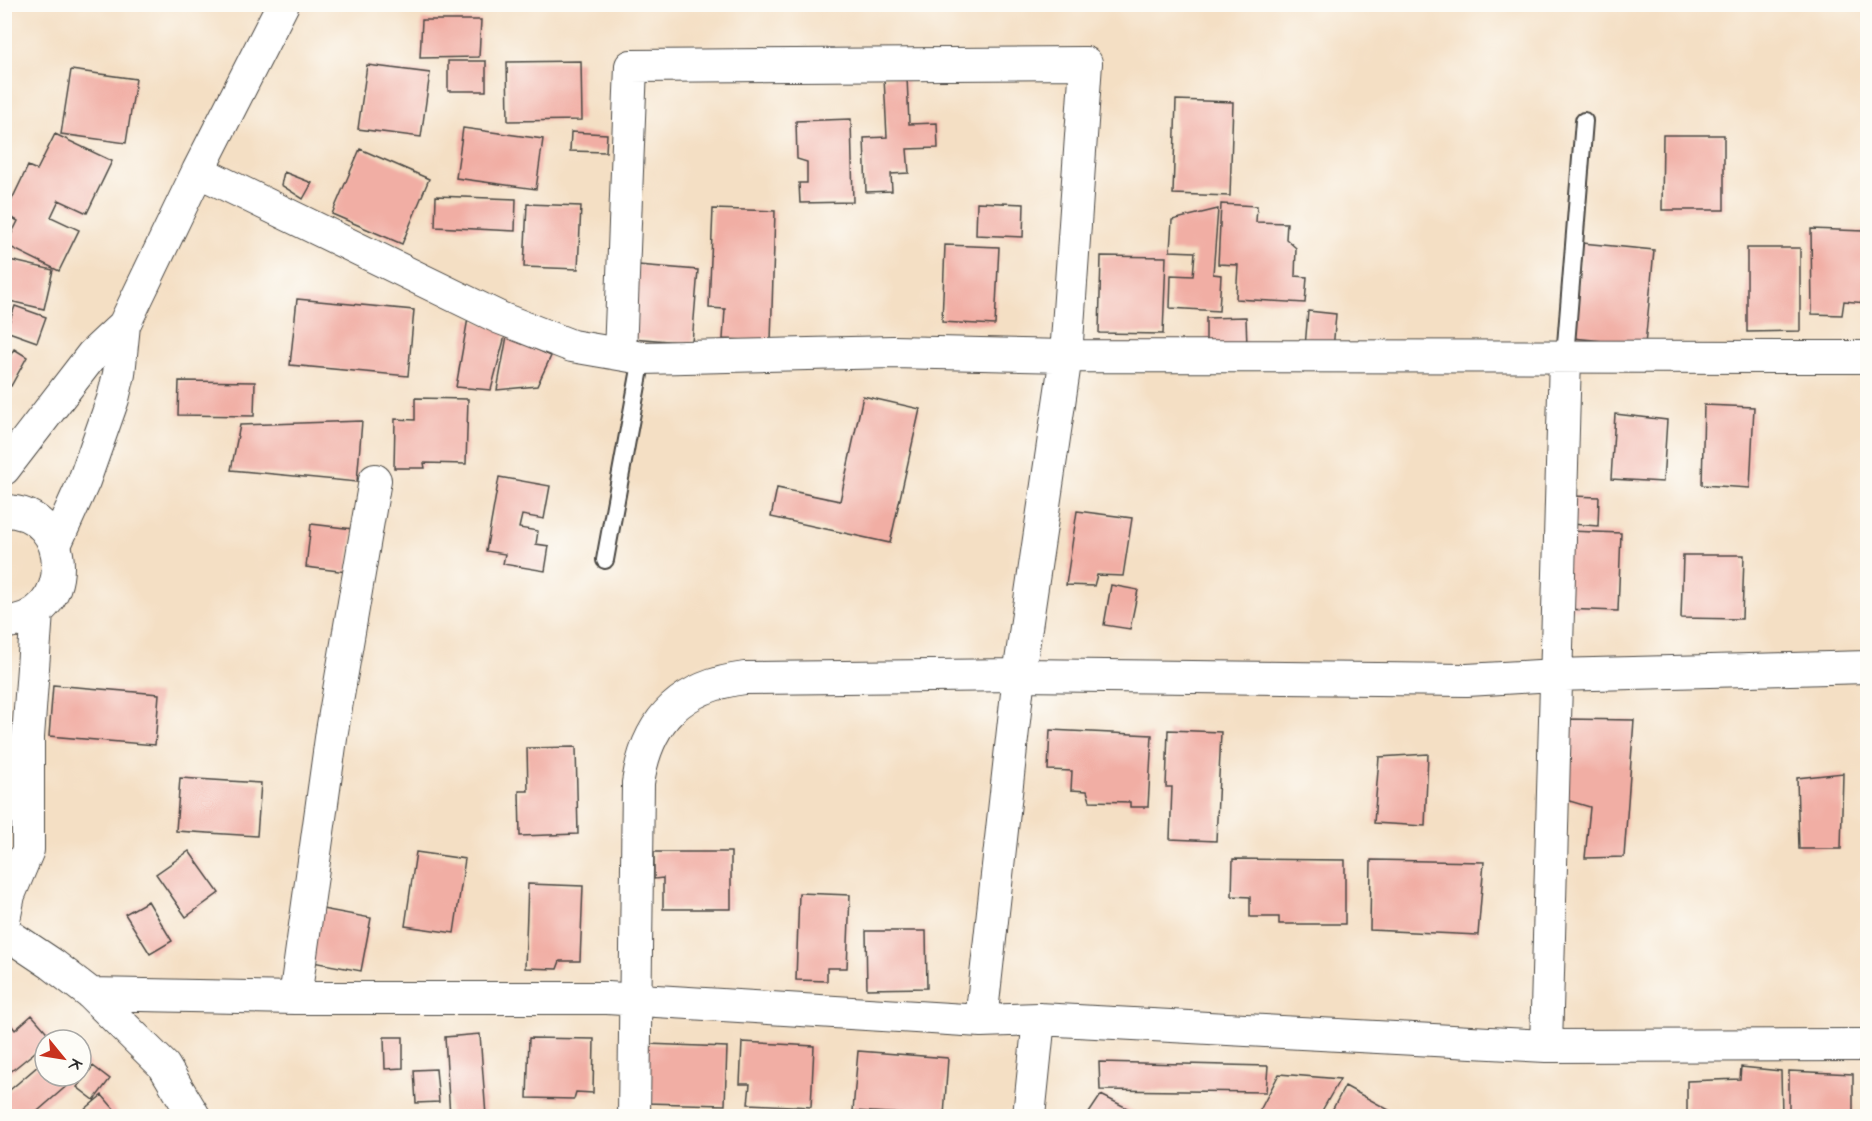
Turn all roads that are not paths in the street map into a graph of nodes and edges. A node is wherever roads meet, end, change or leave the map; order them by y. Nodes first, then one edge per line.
1 (283, 4) edge
2 (1584, 121) dead end
3 (198, 171) junction
4 (124, 325) junction
5 (631, 356) junction
6 (1066, 356) junction
7 (1565, 357) junction
8 (1868, 357) edge
9 (4, 469) edge
10 (375, 480) dead end
11 (4, 511) edge
12 (55, 545) junction
13 (605, 561) dead end
14 (37, 612) junction
15 (4, 622) edge
16 (1868, 667) edge
17 (1019, 675) junction
18 (1555, 675) junction
19 (6, 899) edge
20 (4, 932) edge
21 (91, 994) junction
22 (295, 998) junction
23 (634, 999) junction
24 (1039, 1019) junction
25 (981, 1021) junction
26 (1868, 1045) edge
27 (1546, 1046) junction
28 (194, 1116) edge
29 (634, 1116) edge
30 (1029, 1116) edge

1 - 3 street
2 - 7 lane
3 - 4 street
3 - 5 street
4 - 9 street
4 - 12 street
5 - 6 street
5 - 6 street
5 - 13 lane
6 - 7 street
6 - 17 street
7 - 8 street
7 - 18 street
10 - 22 street
11 - 12 street
12 - 14 street
14 - 15 street
14 - 19 street
16 - 18 street
17 - 18 street
17 - 23 street
17 - 25 street
18 - 27 street
20 - 21 street
21 - 22 street
21 - 28 street
22 - 23 street
23 - 25 street
23 - 29 street
24 - 25 street
24 - 27 street
24 - 30 street
26 - 27 street

